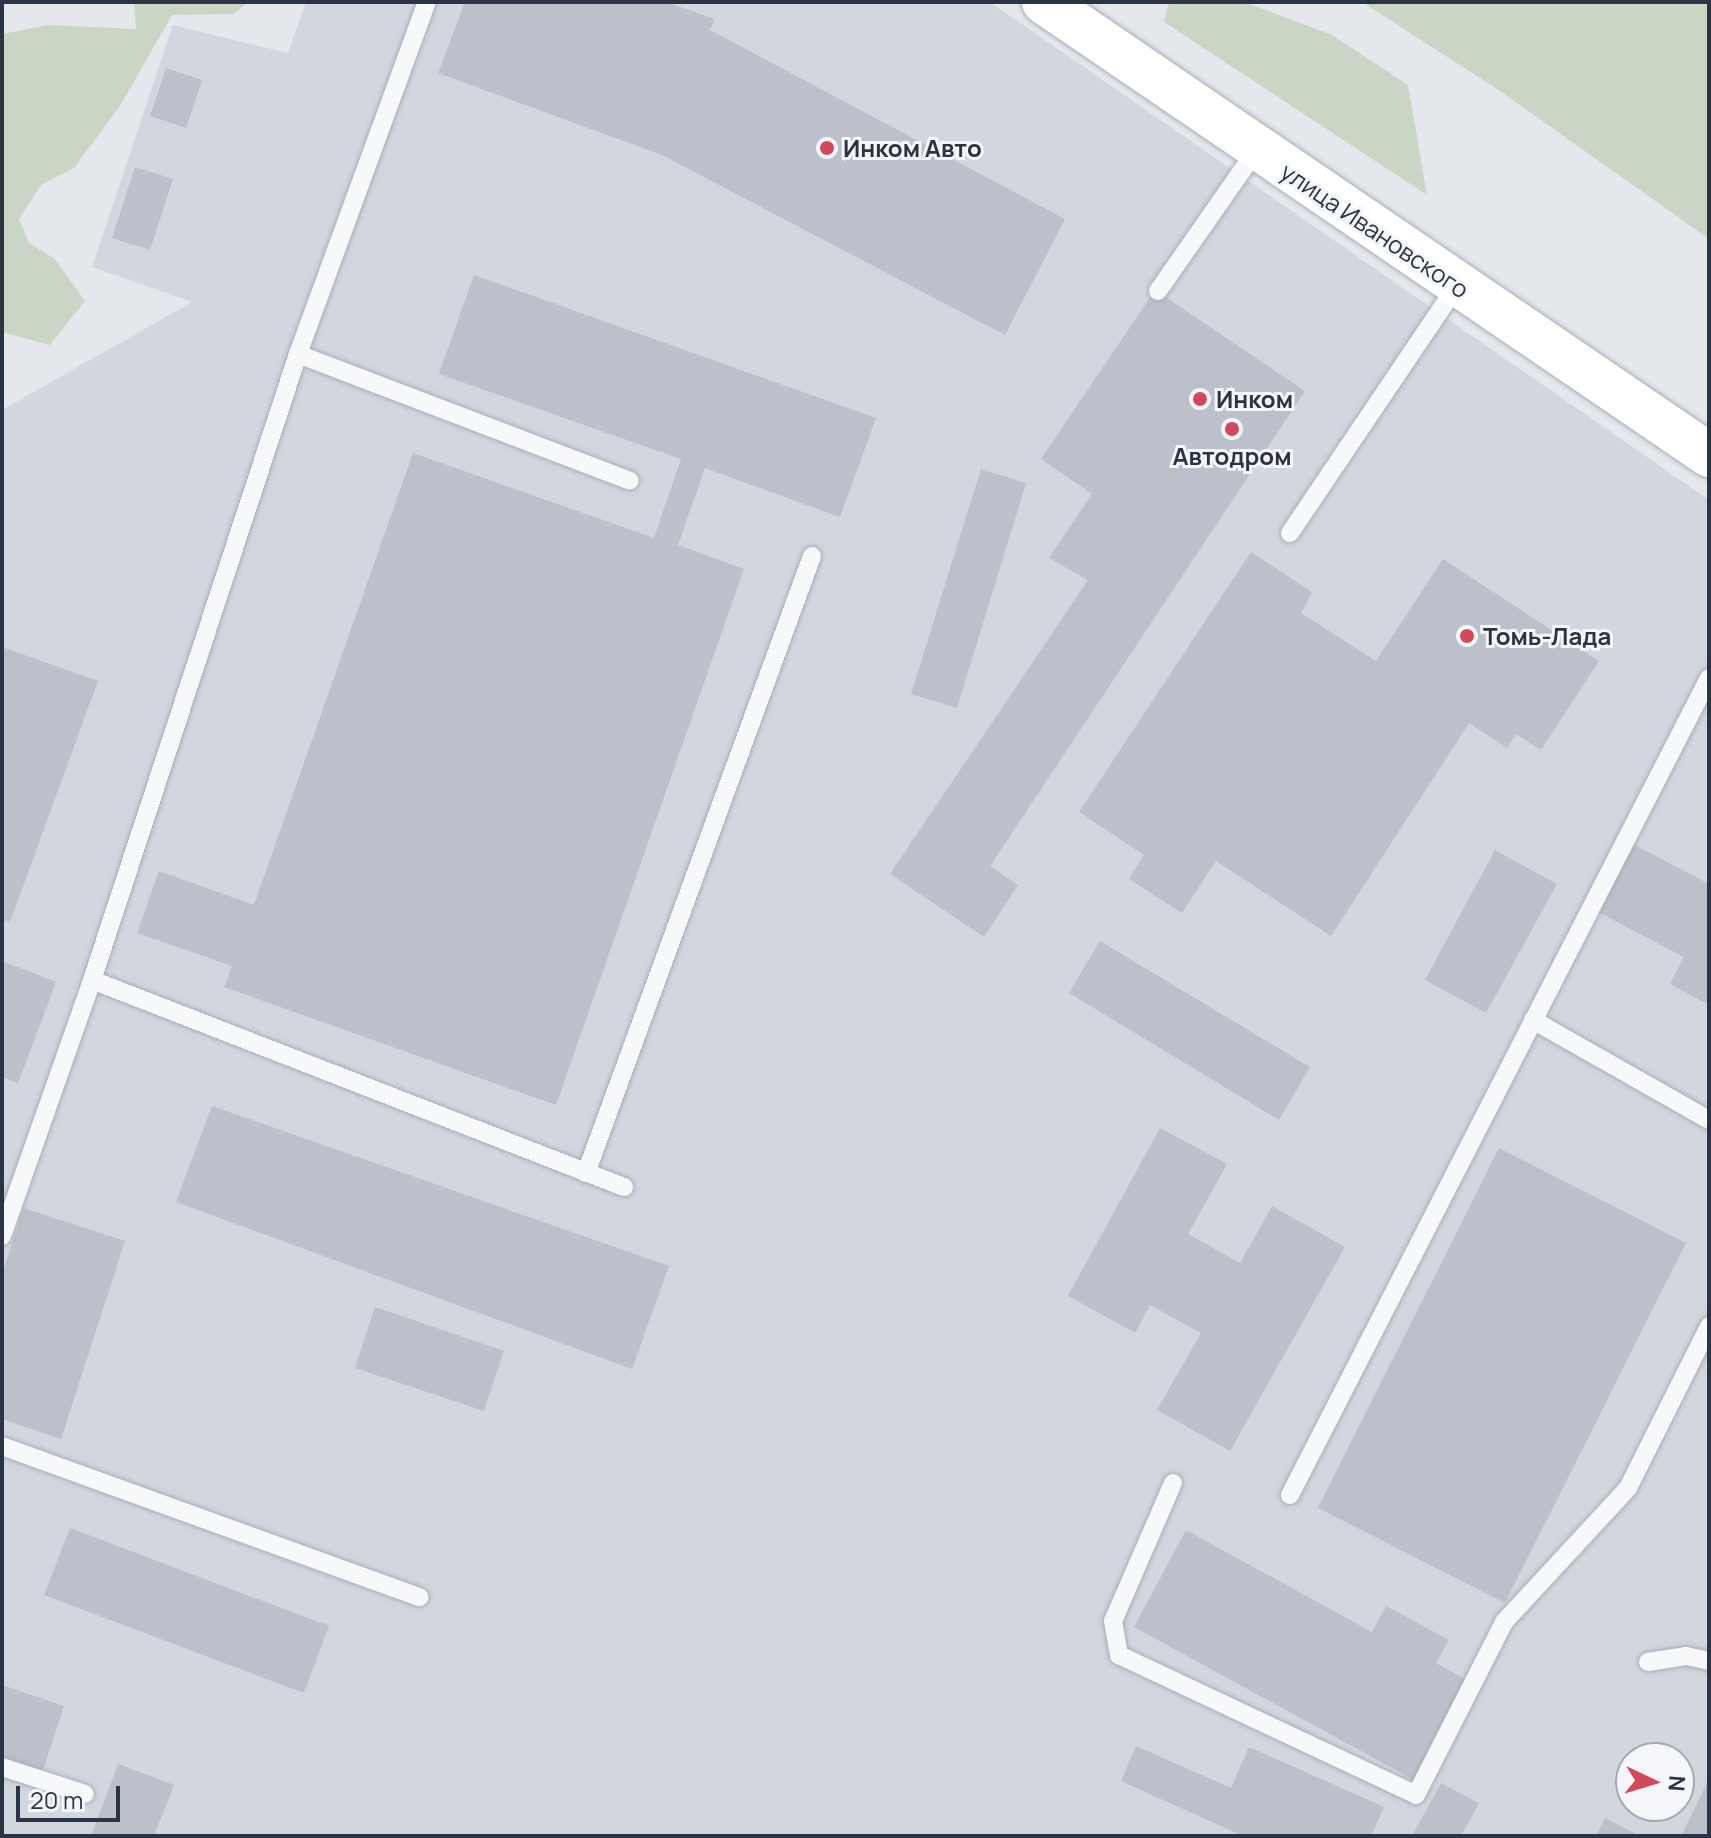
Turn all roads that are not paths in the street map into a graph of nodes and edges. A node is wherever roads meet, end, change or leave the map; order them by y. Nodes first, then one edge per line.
1 (427, 2) edge
2 (1044, 2) edge
3 (1257, 149) junction
4 (1457, 285) junction
5 (1158, 291) dead end
6 (298, 354) junction
7 (1709, 455) edge
8 (630, 481) dead end
9 (1290, 533) dead end
10 (812, 556) dead end
11 (1709, 678) edge
12 (92, 980) junction
13 (1533, 1020) junction
14 (1709, 1120) edge
15 (586, 1173) junction
16 (624, 1187) dead end
17 (2, 1236) edge
18 (1709, 1326) edge
19 (2, 1446) edge
20 (1173, 1483) dead end
21 (1290, 1495) dead end
22 (420, 1597) dead end
23 (1709, 1661) edge
24 (1648, 1662) dead end
25 (2, 1767) edge
26 (85, 1794) dead end

1 - 6 lane
2 - 3 main road, улица Ивановского
3 - 4 main road, улица Ивановского
3 - 5 lane
4 - 7 main road, улица Ивановского
4 - 9 lane
6 - 8 lane
6 - 12 lane
10 - 15 lane
11 - 13 lane
12 - 15 lane
12 - 17 lane
13 - 14 lane
13 - 21 lane
15 - 16 lane
18 - 20 lane
19 - 22 lane
23 - 24 lane
25 - 26 lane

